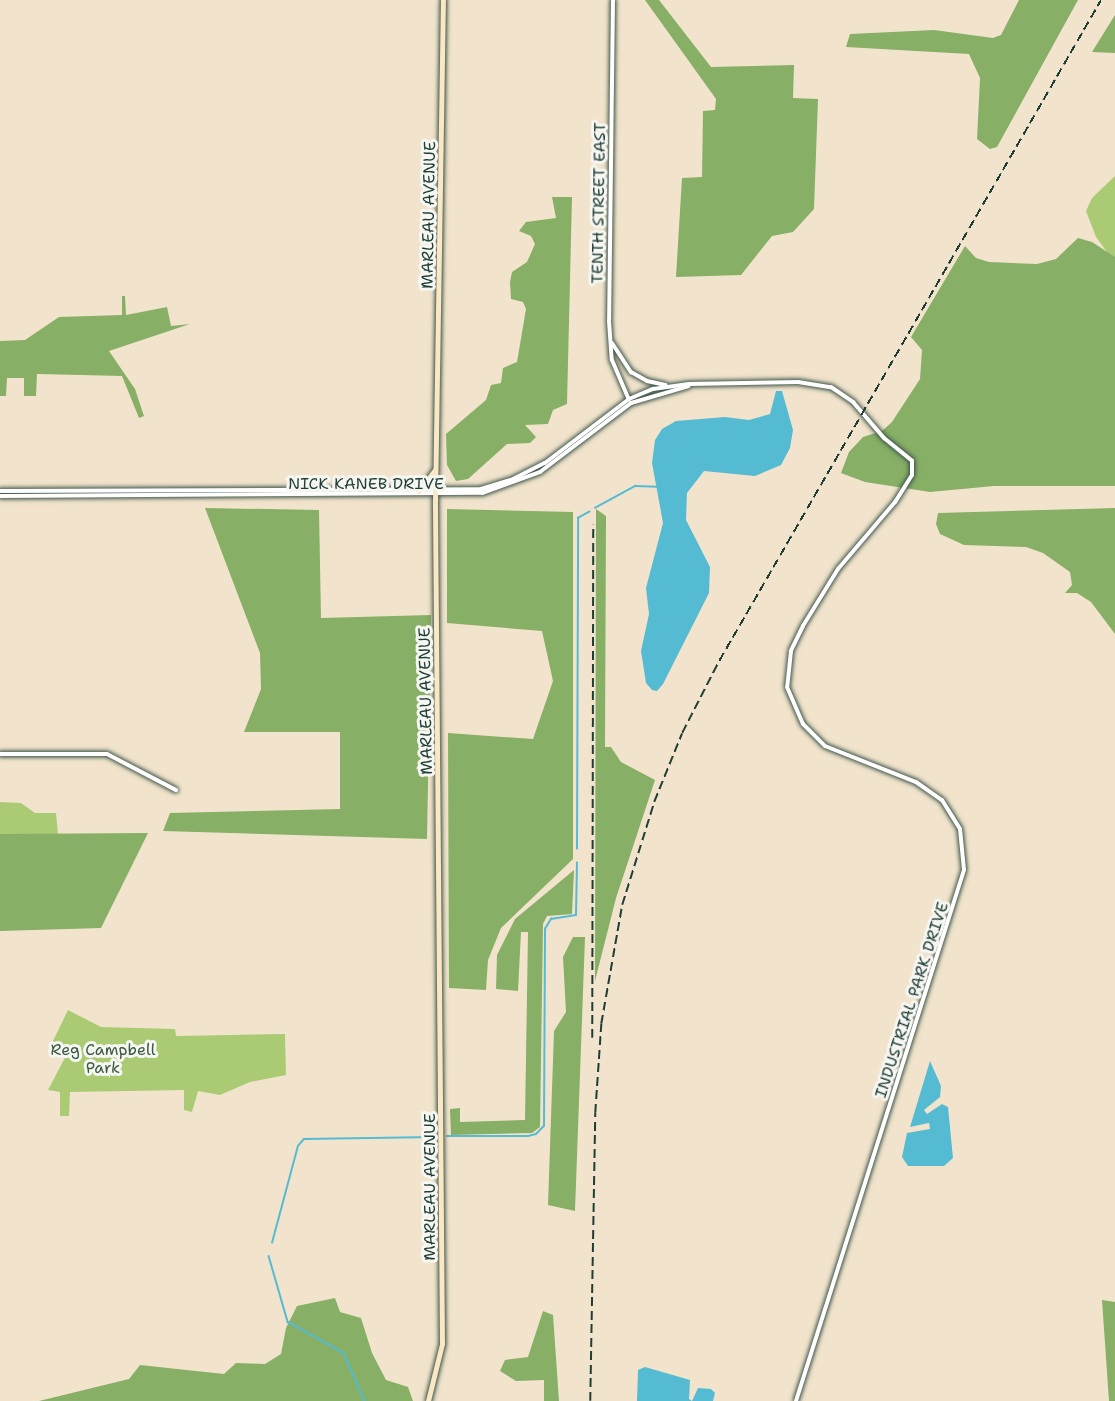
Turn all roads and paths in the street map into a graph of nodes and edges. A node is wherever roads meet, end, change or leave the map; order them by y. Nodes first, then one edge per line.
1 (443, 0) edge
2 (613, 0) edge
3 (610, 333) junction
4 (676, 384) junction
5 (700, 384) junction
6 (630, 401) junction
7 (436, 468) junction
8 (419, 490) junction
9 (0, 491) edge
10 (436, 493) junction
11 (0, 496) edge
12 (787, 687) joint
13 (0, 754) edge
14 (176, 790) dead end
15 (428, 1401) edge
16 (796, 1401) edge

1 - 7 main road, MARLEAU AVENUE
2 - 3 street, TENTH STREET EAST
3 - 4 street
3 - 6 street, TENTH STREET EAST
4 - 5 street, NICK KANEB DRIVE
4 - 6 street, NICK KANEB DRIVE
5 - 6 street, NICK KANEB DRIVE
5 - 12 street, NICK KANEB DRIVE
6 - 10 street, NICK KANEB DRIVE
7 - 8 main road
7 - 10 main road, MARLEAU AVENUE
8 - 9 street, NICK KANEB DRIVE
8 - 10 street, NICK KANEB DRIVE
10 - 11 street, NICK KANEB DRIVE
10 - 15 main road, MARLEAU AVENUE
12 - 16 street, INDUSTRIAL PARK DRIVE
13 - 14 street

